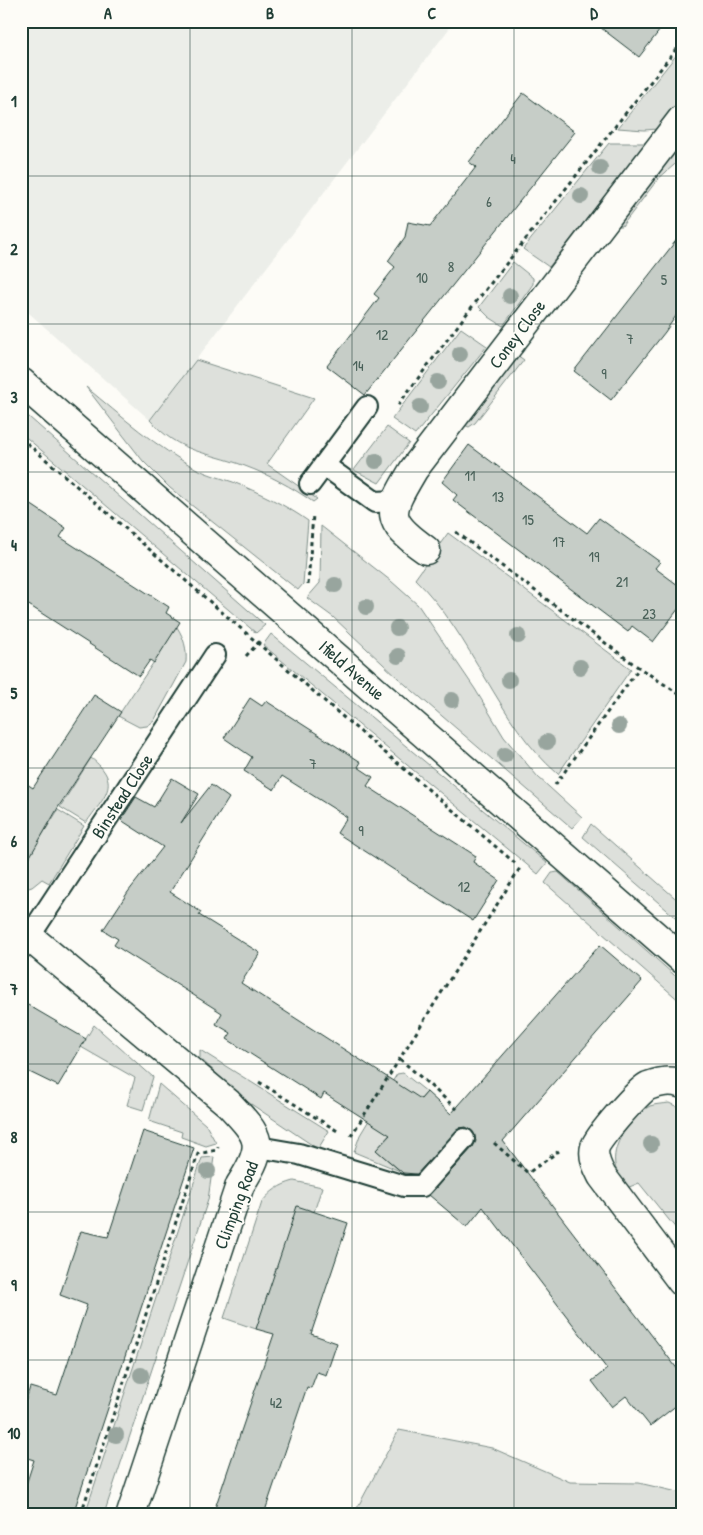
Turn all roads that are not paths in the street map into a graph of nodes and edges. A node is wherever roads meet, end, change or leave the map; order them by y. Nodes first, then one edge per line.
1 (682, 119) edge
2 (21, 382) edge
3 (367, 407) dead end
4 (324, 465) junction
5 (310, 484) dead end
6 (395, 501) junction
7 (426, 550) dead end
8 (215, 655) road end
9 (25, 934) edge
10 (682, 959) edge
11 (682, 1084) edge
12 (464, 1139) dead end
13 (258, 1147) junction
14 (682, 1282) edge
15 (131, 1514) edge

1 - 6 street, Coney Close
2 - 10 street, Ifield Avenue
3 - 4 lane
4 - 5 lane
4 - 6 lane
6 - 7 street
8 - 9 lane, Binstead Close
9 - 13 street, Climping Road
11 - 14 street
12 - 13 lane
13 - 15 street, Climping Road

